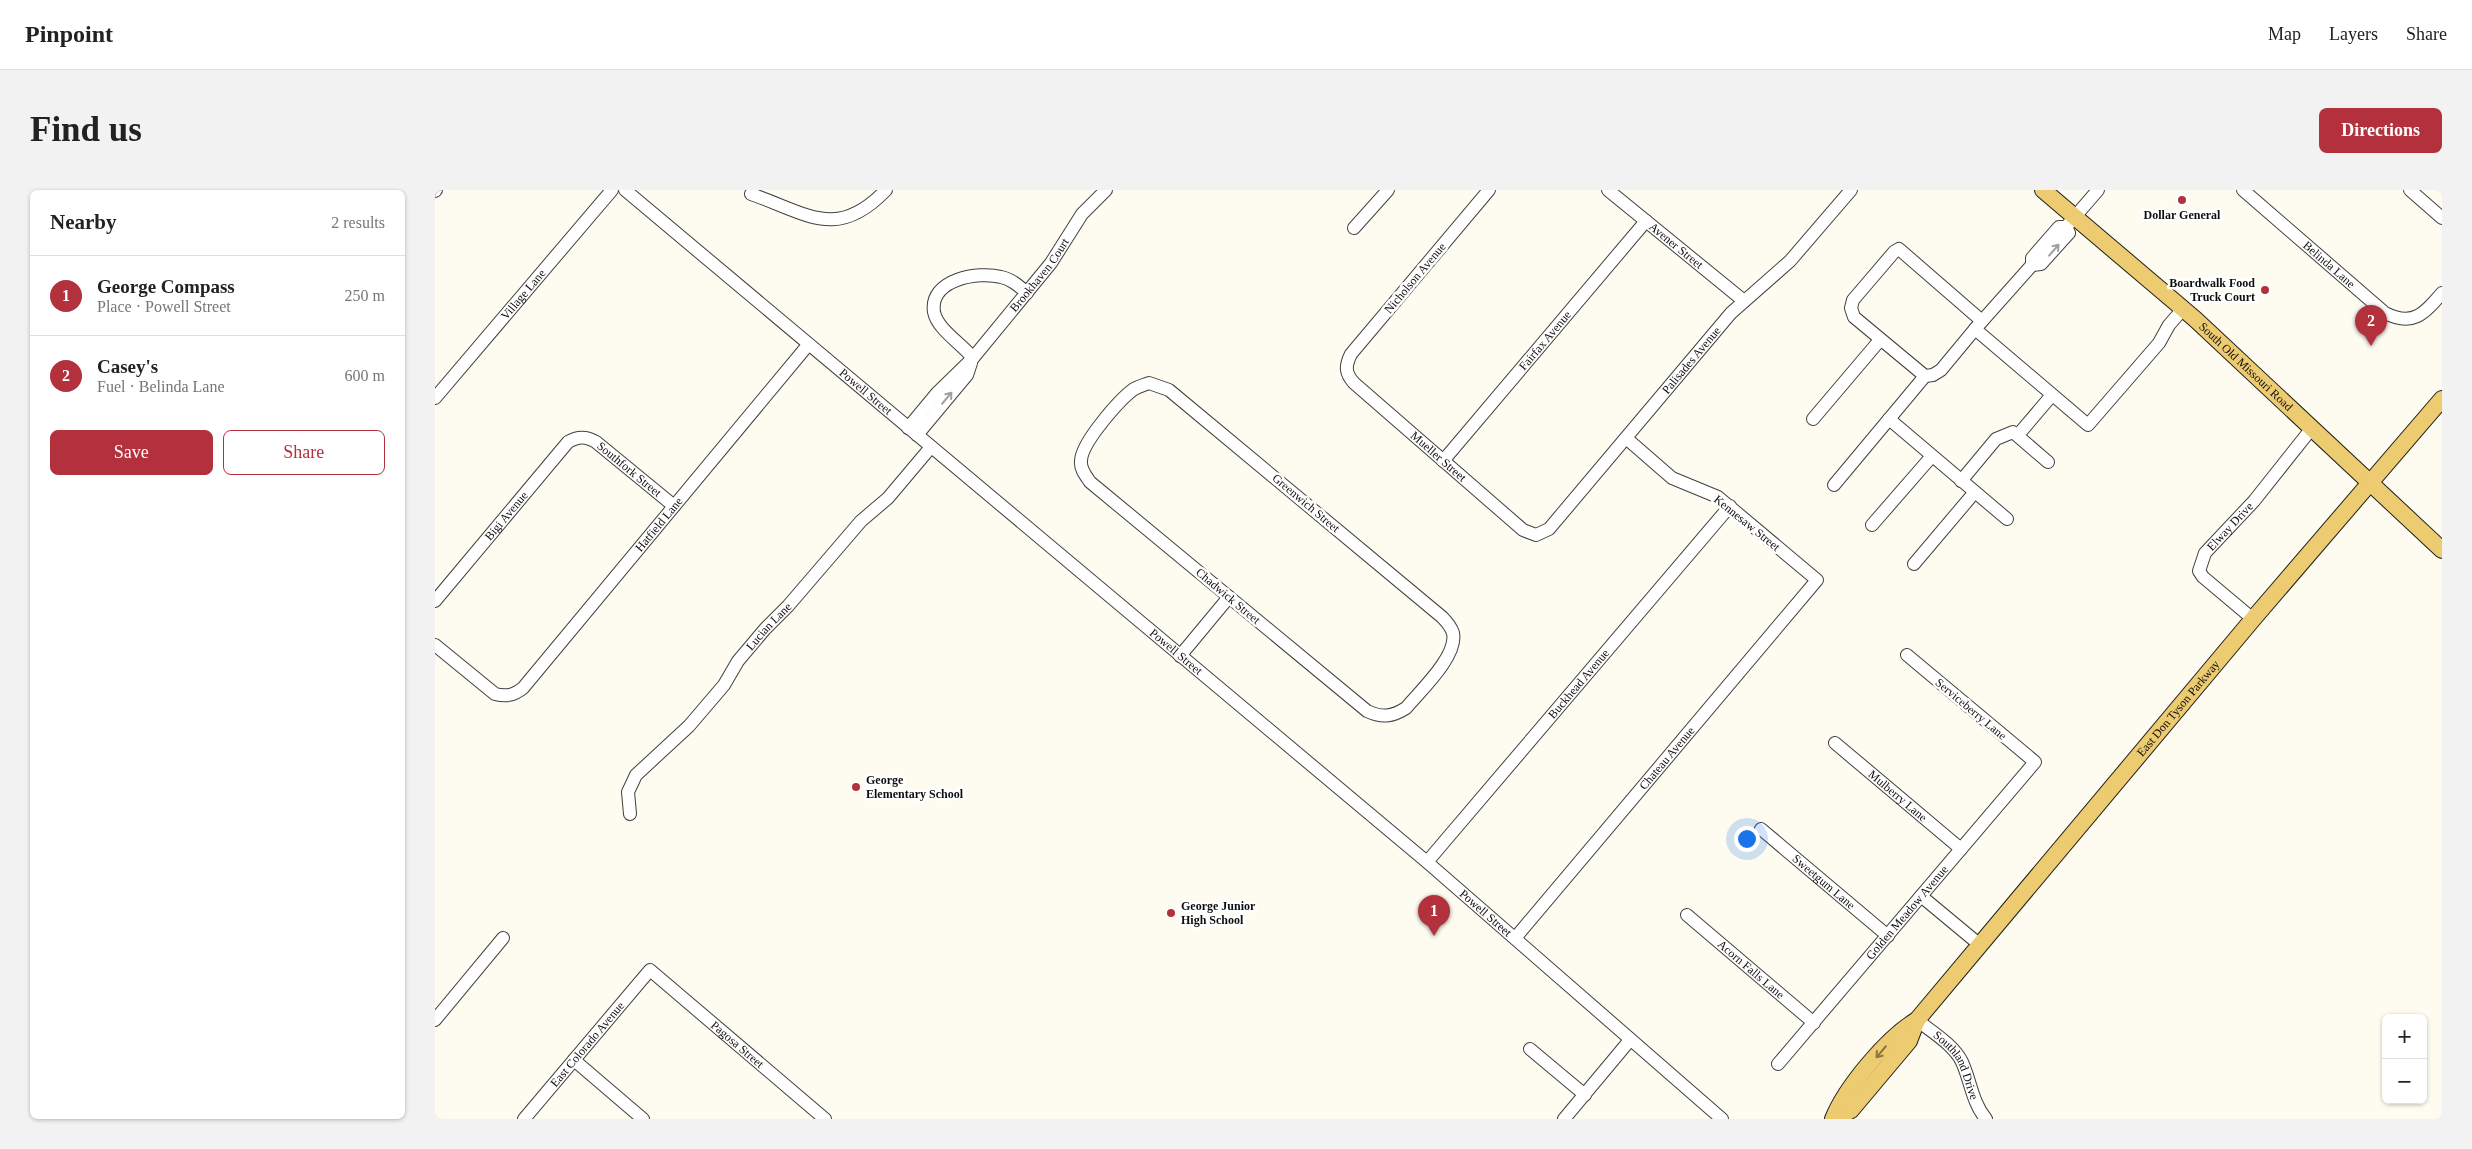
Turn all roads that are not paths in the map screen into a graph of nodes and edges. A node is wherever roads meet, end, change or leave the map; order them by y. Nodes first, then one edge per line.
1 (612, 190) edge
2 (625, 190) edge
3 (886, 190) edge
4 (1106, 190) edge
5 (1388, 190) edge
6 (1489, 190) edge
7 (1608, 190) edge
8 (1851, 190) edge
9 (2043, 190) edge
10 (2098, 190) edge
11 (2243, 190) edge
12 (2409, 190) edge
13 (751, 194) edge
14 (2442, 218) edge
15 (1646, 221) junction
16 (2070, 222) junction
17 (1354, 228) dead end
18 (1027, 293) junction
19 (2442, 293) edge
20 (1744, 301) junction
21 (2183, 309) junction
22 (1979, 325) junction
23 (1880, 340) junction
24 (808, 345) junction
25 (973, 358) junction
26 (1346, 369) joint
27 (1925, 376) junction
28 (1149, 383) joint
29 (2052, 395) junction
30 (435, 398) edge
31 (2442, 399) edge
32 (1813, 419) dead end
33 (1889, 419) junction
34 (2312, 428) junction
35 (912, 431) junction
36 (2018, 435) junction
37 (582, 436) joint
38 (1626, 438) junction
39 (931, 447) junction
40 (1931, 456) junction
41 (1443, 461) junction
42 (2048, 462) dead end
43 (2371, 481) junction
44 (1961, 482) junction
45 (1834, 485) dead end
46 (1974, 493) junction
47 (674, 506) junction
48 (1730, 506) junction
49 (2007, 520) dead end
50 (1872, 525) dead end
51 (1536, 535) joint
52 (2442, 550) edge
53 (1914, 564) dead end
54 (1817, 580) joint
55 (1229, 597) junction
56 (435, 601) edge
57 (2253, 619) junction
58 (435, 645) edge
59 (1907, 655) dead end
60 (1180, 656) junction
61 (1387, 716) joint
62 (1835, 743) dead end
63 (2035, 762) joint
64 (630, 814) dead end
65 (1761, 830) dead end
66 (1961, 849) junction
67 (1427, 862) junction
68 (1921, 896) junction
69 (1687, 915) dead end
70 (1887, 936) junction
71 (1516, 937) junction
72 (503, 938) dead end
73 (1980, 945) junction
74 (650, 970) joint
75 (435, 1020) edge
76 (1917, 1020) junction
77 (1813, 1023) junction
78 (1630, 1040) junction
79 (1530, 1049) dead end
80 (573, 1060) junction
81 (1778, 1064) dead end
82 (1585, 1095) junction
83 (524, 1119) edge
84 (643, 1119) edge
85 (825, 1119) edge
86 (1564, 1119) edge
87 (1722, 1119) edge
88 (1834, 1119) edge
89 (1986, 1119) edge

1 - 30 street, Village Lane
2 - 24 street, Powell Street
3 - 13 street
4 - 18 street, Brookhaven Court
5 - 17 street
6 - 26 street, Nicholson Avenue
7 - 15 street, Avener Street
8 - 20 street, Palisades Avenue
9 - 16 main road, South Old Missouri Road
10 - 16 street
11 - 19 street, Belinda Lane
12 - 14 street
15 - 20 street, Avener Street
15 - 41 street, Fairfax Avenue
16 - 21 main road, South Old Missouri Road
16 - 22 street
18 - 25 street, Brookhaven Court
18 - 25 street
20 - 38 street, Palisades Avenue
21 - 29 street
21 - 34 main road, South Old Missouri Road
22 - 23 street
22 - 27 street
22 - 29 street
23 - 27 street
23 - 32 street
24 - 35 street, Powell Street
24 - 47 street, Hatfield Lane
25 - 35 street, Brookhaven Court
26 - 41 street, Mueller Street
27 - 33 street
28 - 55 street, Chadwick Street
28 - 61 street, Greenwich Street
29 - 36 street
31 - 43 main road, East Don Tyson Parkway
33 - 40 street
33 - 45 street
34 - 43 main road, South Old Missouri Road
34 - 57 street, Elway Drive
35 - 39 street, Powell Street
36 - 42 street
36 - 44 street
37 - 47 street, Southfork Street
37 - 56 street, Bigi Avenue
38 - 48 street, Kennesaw Street
38 - 51 street, Palisades Avenue
39 - 60 street, Powell Street
39 - 64 street, Lucian Lane
40 - 44 street
40 - 50 street
41 - 51 street, Mueller Street
43 - 52 main road, South Old Missouri Road
43 - 57 main road, East Don Tyson Parkway
44 - 46 street
46 - 49 street
46 - 53 street
47 - 58 street, Hatfield Lane
48 - 54 street, Kennesaw Street
48 - 67 street, Buckhead Avenue
54 - 71 street, Chateau Avenue
55 - 60 street
55 - 61 street, Chadwick Street
57 - 73 main road, East Don Tyson Parkway
59 - 63 street, Serviceberry Lane
60 - 67 street, Powell Street
62 - 66 street, Mulberry Lane
63 - 66 street, Golden Meadow Avenue
65 - 70 street, Sweetgum Lane
66 - 68 street, Golden Meadow Avenue
67 - 71 street, Powell Street
68 - 70 street, Golden Meadow Avenue
68 - 73 street
69 - 77 street, Acorn Falls Lane
70 - 77 street, Golden Meadow Avenue
71 - 78 street, Powell Street
72 - 75 street
73 - 76 main road, East Don Tyson Parkway
74 - 80 street, East Colorado Avenue
74 - 85 street, Pagosa Street
76 - 88 main road, East Don Tyson Parkway
76 - 89 street, Southland Drive
77 - 81 street, Golden Meadow Avenue
78 - 82 street
78 - 87 street, Powell Street
79 - 82 street
80 - 83 street, East Colorado Avenue
80 - 84 street
82 - 86 street

